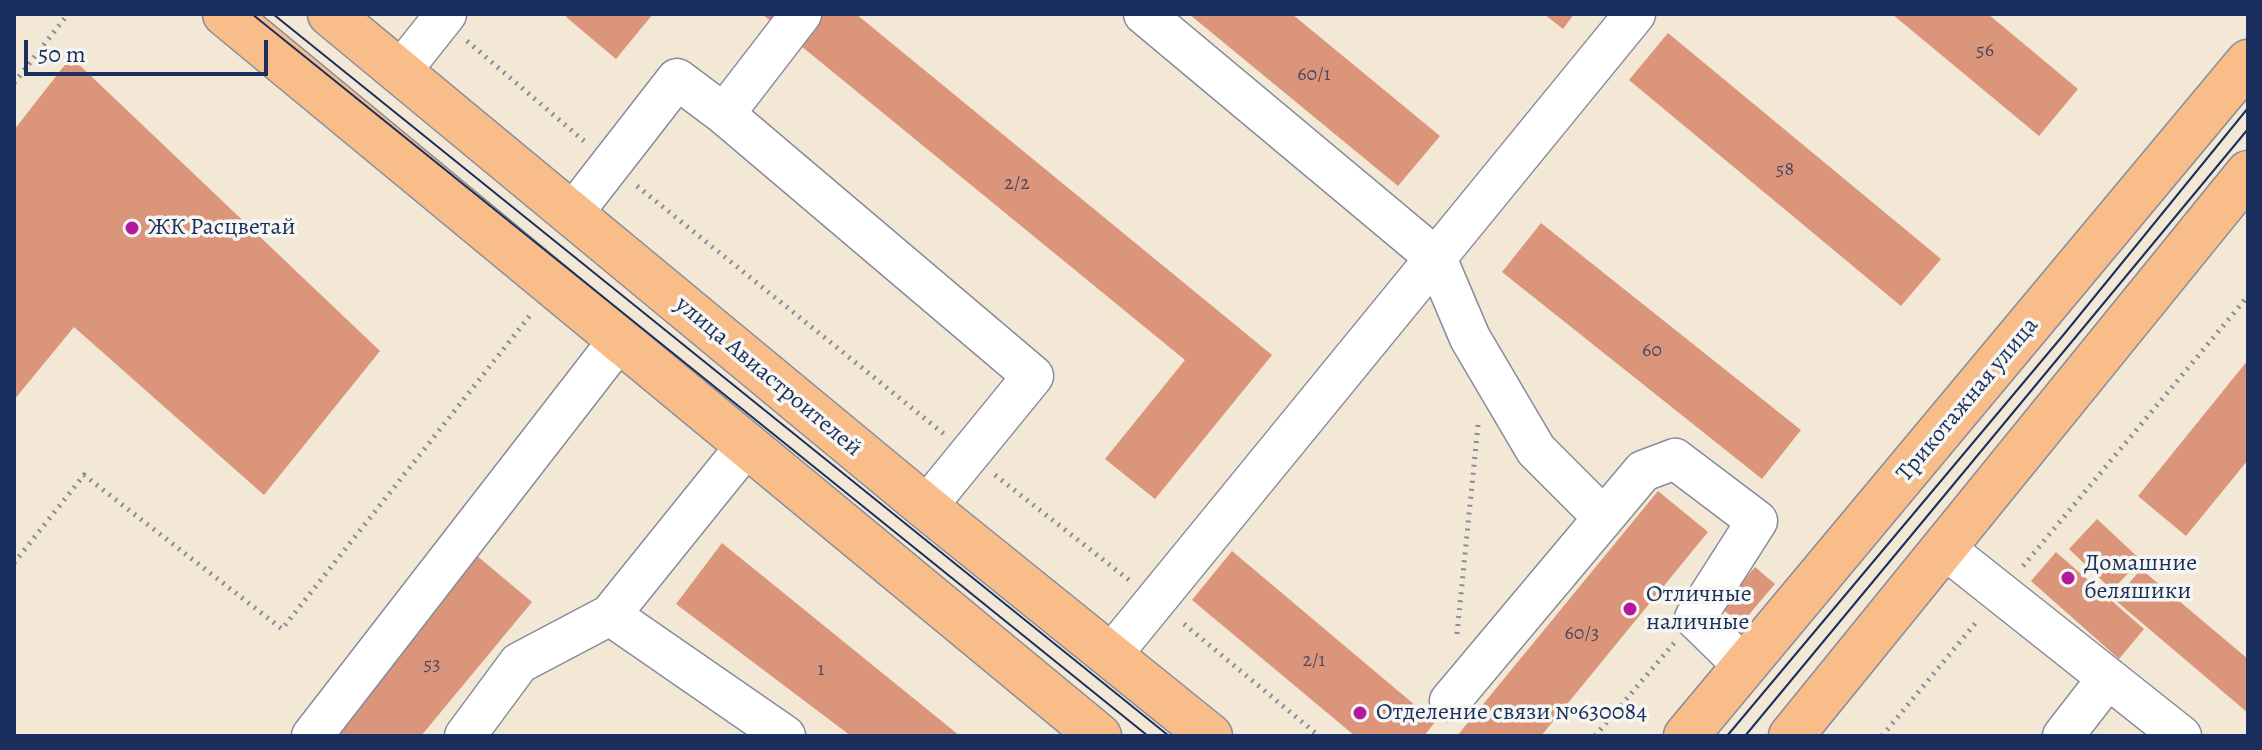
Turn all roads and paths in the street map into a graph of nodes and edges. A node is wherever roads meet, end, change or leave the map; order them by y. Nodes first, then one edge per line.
1 (68, 14) edge
2 (225, 14) edge
3 (330, 14) edge
4 (801, 14) edge
5 (1144, 14) edge
6 (1635, 14) edge
7 (444, 16) edge
8 (2248, 62) edge
9 (400, 72) junction
10 (14, 83) edge
11 (724, 114) junction
12 (610, 163) junction
13 (2248, 173) edge
14 (572, 214) junction
15 (1436, 258) junction
16 (2059, 292) junction
17 (2248, 296) edge
18 (536, 308) dead end
19 (2120, 330) junction
20 (619, 340) junction
21 (1485, 362) junction
22 (747, 445) junction
23 (968, 453) junction
24 (926, 507) junction
25 (1602, 516) junction
26 (1944, 548) junction
27 (14, 563) edge
28 (2014, 577) dead end
29 (1154, 599) junction
30 (1983, 614) dead end
31 (610, 615) junction
32 (1695, 618) junction
33 (1457, 639) dead end
34 (1111, 655) junction
35 (1743, 665) junction
36 (2108, 678) junction
37 (1450, 701) dead end
38 (312, 736) edge
39 (465, 736) edge
40 (785, 736) edge
41 (1099, 736) edge
42 (1210, 736) edge
43 (1319, 736) edge
44 (1595, 736) edge
45 (1686, 736) edge
46 (1791, 736) edge
47 (1882, 736) edge
48 (2063, 736) edge
49 (2181, 736) edge

1 - 10 path
2 - 20 main road
3 - 9 main road, улица Авиастроителей
4 - 11 street
5 - 15 street
6 - 15 street
7 - 9 street
7 - 12 path
8 - 16 main road, Трикотажная улица
9 - 14 main road, улица Авиастроителей
11 - 12 street
11 - 23 street
12 - 14 street
12 - 23 path
13 - 19 main road
14 - 24 main road, улица Авиастроителей
15 - 21 street
15 - 29 street
16 - 19 main road
16 - 35 main road, Трикотажная улица
17 - 28 path
18 - 27 path
19 - 26 main road
20 - 22 main road
20 - 38 street
21 - 25 street
21 - 33 path
22 - 31 street
22 - 41 main road
23 - 24 street
23 - 29 path
24 - 34 main road, улица Авиастроителей
25 - 32 street
25 - 37 street
26 - 36 street
26 - 46 main road
29 - 34 street
29 - 43 path
30 - 47 path
31 - 39 street
31 - 40 street
32 - 35 street
32 - 44 path
34 - 42 main road, улица Авиастроителей
35 - 45 main road, Трикотажная улица
36 - 48 street
36 - 49 street

